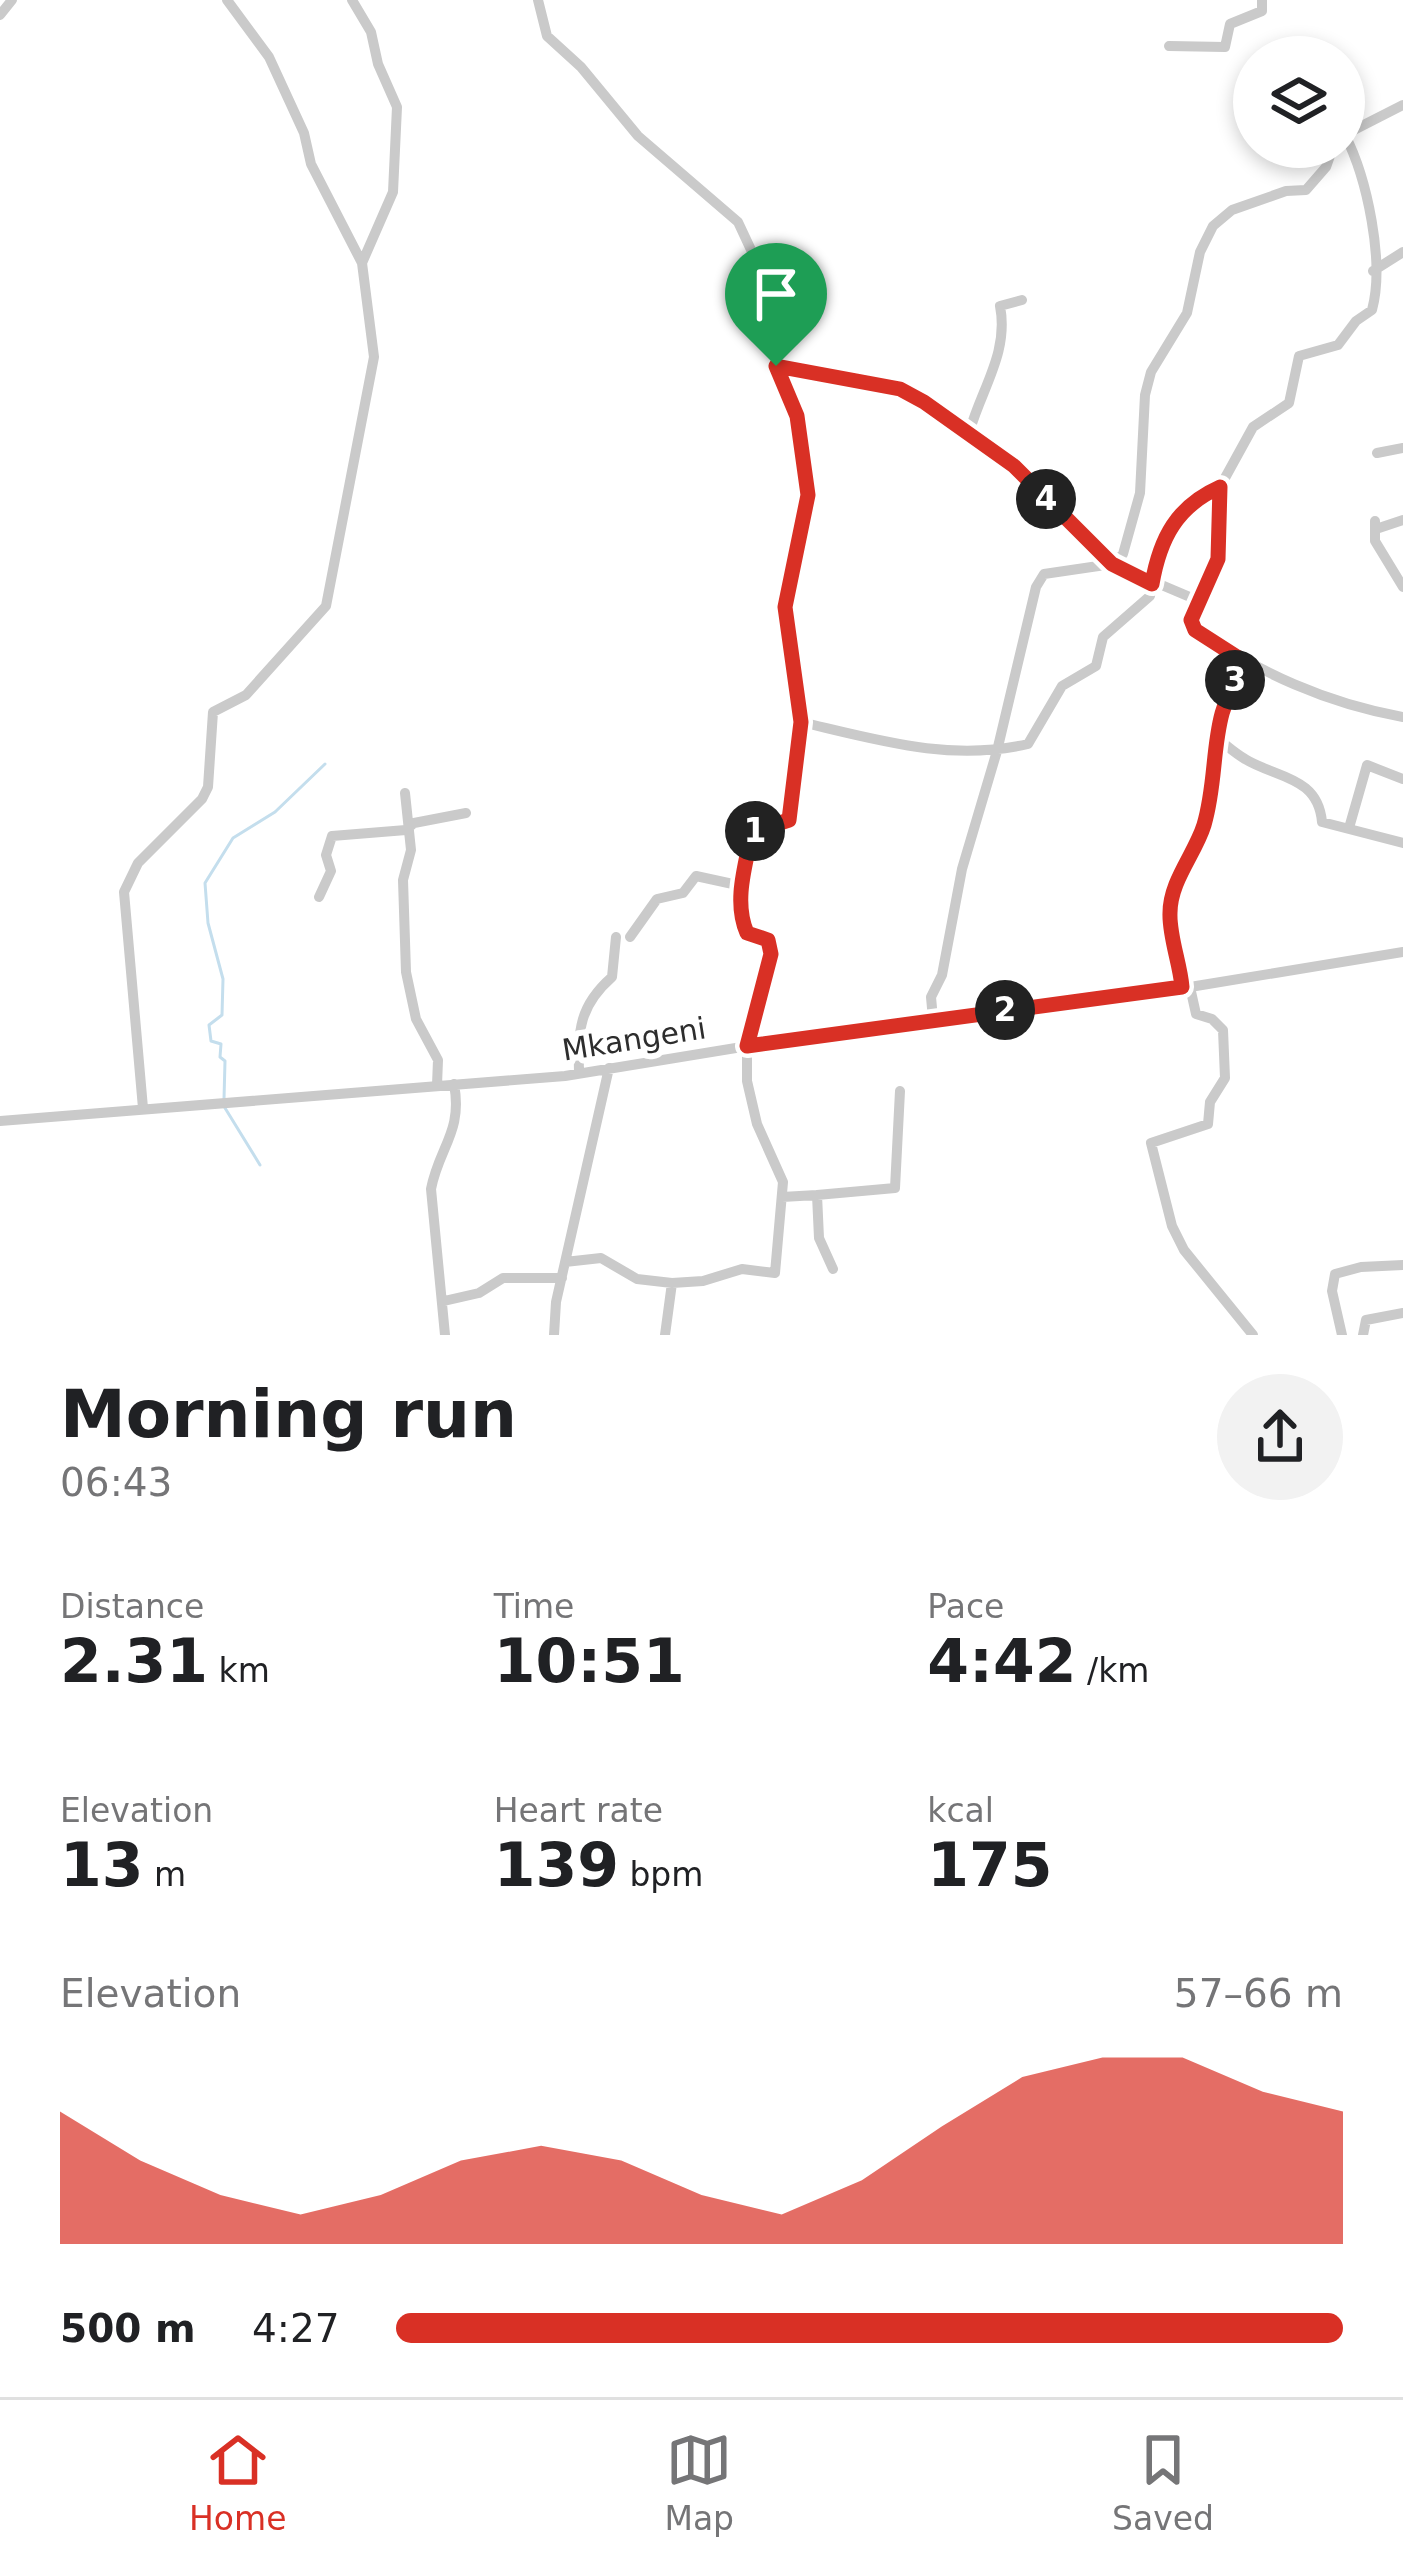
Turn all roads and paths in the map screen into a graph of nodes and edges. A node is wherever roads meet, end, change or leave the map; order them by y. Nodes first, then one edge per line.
1 (12, 0) edge
2 (227, 0) edge
3 (352, 0) edge
4 (538, 0) edge
5 (1262, 0) edge
6 (0, 15) edge
7 (1169, 46) dead end
8 (1403, 105) edge
9 (1365, 125) edge
10 (1325, 168) edge
11 (1362, 168) edge
12 (1403, 252) edge
13 (362, 263) junction
14 (1373, 271) junction
15 (1022, 299) dead end
16 (776, 366) junction
17 (970, 430) junction
18 (1403, 448) edge
19 (1377, 453) dead end
20 (1220, 487) junction
21 (1403, 520) edge
22 (1112, 564) junction
23 (1152, 584) junction
24 (1403, 587) edge
25 (1197, 600) junction
26 (1248, 664) junction
27 (1403, 717) edge
28 (801, 722) junction
29 (1214, 736) junction
30 (997, 751) junction
31 (1403, 779) edge
32 (405, 793) dead end
33 (466, 813) dead end
34 (1349, 828) junction
35 (406, 830) junction
36 (1403, 843) edge
37 (742, 886) junction
38 (320, 897) dead end
39 (1403, 952) edge
40 (1186, 987) junction
41 (933, 1019) junction
42 (747, 1046) junction
43 (609, 1069) junction
44 (579, 1073) junction
45 (454, 1084) junction
46 (437, 1085) junction
47 (900, 1091) dead end
48 (143, 1108) junction
49 (0, 1120) edge
50 (817, 1195) junction
51 (782, 1197) junction
52 (566, 1262) junction
53 (1403, 1265) edge
54 (833, 1269) dead end
55 (562, 1278) junction
56 (672, 1283) junction
57 (444, 1300) junction
58 (1403, 1312) edge
59 (446, 1335) edge
60 (554, 1335) edge
61 (665, 1335) edge
62 (1253, 1335) edge
63 (1342, 1335) edge
64 (1363, 1335) edge

1 - 6 street
2 - 13 street
3 - 13 street
4 - 16 street
5 - 7 street
8 - 9 street
10 - 22 street
11 - 14 street
12 - 14 street
13 - 48 street
14 - 20 street
15 - 17 street
16 - 17 street
16 - 28 street
17 - 22 street
18 - 19 street
20 - 23 street
20 - 25 street
21 - 24 street
22 - 23 street
22 - 30 street
23 - 25 street
23 - 30 street
25 - 26 street
26 - 27 street
26 - 29 street
28 - 30 street
28 - 37 street
29 - 34 street
29 - 40 street
30 - 41 street
31 - 34 street
32 - 35 street
33 - 35 street
34 - 36 street
35 - 38 street
35 - 46 street
37 - 42 street
37 - 44 street
39 - 40 street, Mkangeni
40 - 41 street, Mkangeni
40 - 62 street
41 - 42 street, Mkangeni
42 - 43 street, Mkangeni
42 - 51 street
43 - 44 street, Mkangeni
43 - 52 street
44 - 45 street, Mkangeni
45 - 46 street, Mkangeni
45 - 57 street
46 - 48 street, Mkangeni
47 - 50 street
48 - 49 street, Mkangeni
50 - 51 street
50 - 54 street
51 - 56 street
52 - 55 street
52 - 56 street
53 - 63 street
55 - 57 street
55 - 60 street
56 - 61 street
57 - 59 street
58 - 64 street

